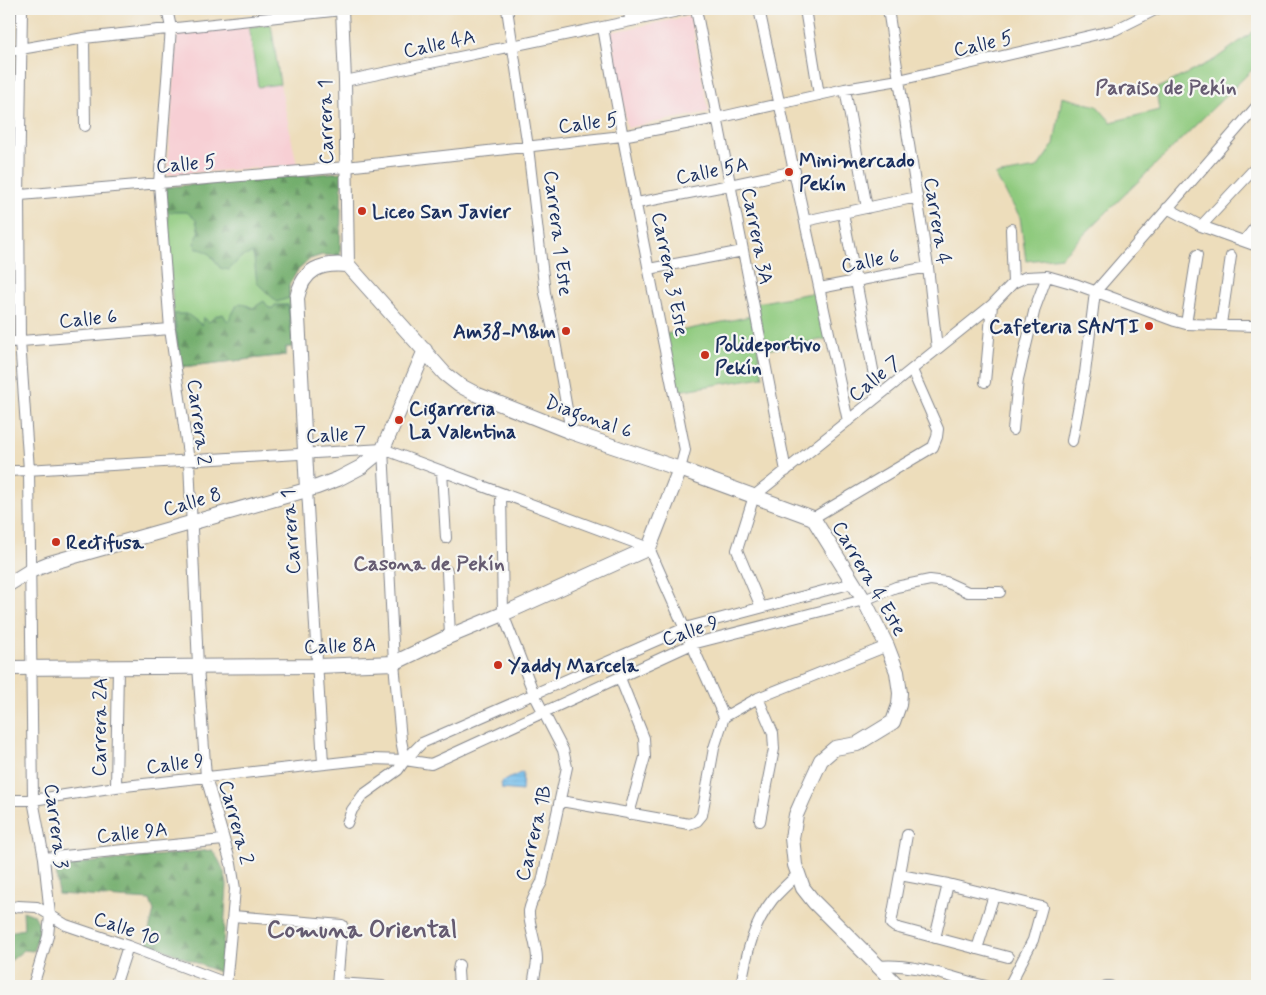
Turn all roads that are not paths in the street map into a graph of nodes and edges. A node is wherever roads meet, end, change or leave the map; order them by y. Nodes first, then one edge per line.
1 (22, 9) edge
2 (167, 9) edge
3 (507, 9) edge
4 (629, 9) edge
5 (688, 9) edge
6 (696, 9) edge
7 (759, 9) edge
8 (805, 9) edge
9 (888, 9) edge
10 (1157, 9) edge
11 (342, 10) edge
12 (630, 21) junction
13 (603, 27) junction
14 (170, 28) junction
15 (84, 38) junction
16 (513, 46) junction
17 (22, 50) junction
18 (9, 51) edge
19 (899, 80) junction
20 (345, 81) junction
21 (845, 89) junction
22 (819, 95) junction
23 (780, 103) junction
24 (1257, 106) edge
25 (717, 118) junction
26 (85, 126) dead end
27 (622, 136) junction
28 (528, 147) junction
29 (1257, 166) edge
30 (346, 167) junction
31 (795, 171) junction
32 (159, 183) junction
33 (730, 185) junction
34 (14, 195) edge
35 (917, 197) junction
36 (637, 203) junction
37 (867, 208) junction
38 (1167, 208) junction
39 (843, 213) junction
40 (806, 221) junction
41 (1257, 225) edge
42 (1201, 226) junction
43 (1011, 229) dead end
44 (1244, 241) junction
45 (1257, 246) edge
46 (743, 251) junction
47 (1197, 255) dead end
48 (1230, 256) dead end
49 (348, 264) junction
50 (928, 267) junction
51 (649, 269) junction
52 (1047, 276) junction
53 (857, 281) junction
54 (1013, 283) junction
55 (820, 288) junction
56 (1095, 292) junction
57 (992, 305) junction
58 (1186, 324) junction
59 (1221, 324) junction
60 (1257, 326) edge
61 (170, 329) junction
62 (20, 341) junction
63 (9, 342) edge
64 (937, 349) junction
65 (425, 350) junction
66 (912, 370) junction
67 (985, 382) dead end
68 (878, 396) junction
69 (848, 421) junction
70 (1013, 430) dead end
71 (571, 432) junction
72 (1072, 441) dead end
73 (383, 449) junction
74 (305, 454) junction
75 (189, 460) junction
76 (680, 469) junction
77 (29, 470) junction
78 (9, 471) edge
79 (786, 471) junction
80 (442, 472) junction
81 (307, 488) junction
82 (501, 494) junction
83 (754, 496) junction
84 (813, 518) junction
85 (192, 522) junction
86 (446, 538) dead end
87 (649, 548) junction
88 (30, 571) junction
89 (447, 571) dead end
90 (854, 583) junction
91 (9, 584) edge
92 (1000, 592) dead end
93 (864, 600) junction
94 (761, 607) junction
95 (503, 614) junction
96 (685, 628) junction
97 (450, 636) junction
98 (692, 644) junction
99 (887, 646) junction
100 (394, 663) junction
101 (198, 666) junction
102 (318, 666) junction
103 (31, 667) junction
104 (118, 667) junction
105 (9, 668) edge
106 (620, 678) junction
107 (534, 694) junction
108 (758, 698) junction
109 (543, 713) junction
110 (724, 717) junction
111 (404, 760) junction
112 (323, 764) junction
113 (206, 777) junction
114 (116, 788) junction
115 (9, 800) edge
116 (33, 800) junction
117 (561, 801) junction
118 (629, 814) junction
119 (760, 821) dead end
120 (347, 824) dead end
121 (907, 835) dead end
122 (223, 840) junction
123 (44, 858) junction
124 (798, 874) junction
125 (900, 875) junction
126 (948, 884) junction
127 (994, 895) junction
128 (9, 908) edge
129 (50, 915) junction
130 (233, 916) junction
131 (935, 938) junction
132 (128, 946) junction
133 (977, 949) junction
134 (1008, 957) dead end
135 (459, 965) dead end
136 (878, 966) junction
137 (229, 985) edge
138 (338, 985) edge
139 (32, 986) edge
140 (115, 986) edge
141 (382, 986) edge
142 (459, 986) edge
143 (534, 986) edge
144 (741, 986) edge
145 (897, 986) edge
146 (986, 986) edge
147 (1009, 986) edge
148 (1106, 986) edge
149 (1110, 986) edge

1 - 17 street, Carrera 3
2 - 14 street, Carrera 2
3 - 16 street, Carrera 1 Este
4 - 12 street
5 - 12 street, Calle 4A
6 - 25 street, Carrera 3A
7 - 23 street
8 - 22 street
9 - 19 street, Carrera 4
10 - 19 street, Calle 5
11 - 14 street
11 - 20 street, Carrera 1
12 - 13 street, Calle 4A
13 - 16 street, Calle 4A
13 - 27 street, Carrera 3 Este
14 - 15 street
14 - 32 street, Carrera 2
15 - 17 street
15 - 26 street
16 - 20 street, Calle 4A
16 - 28 street, Carrera 1 Este
17 - 18 street
17 - 34 street, Carrera 3
19 - 21 street, Calle 5
19 - 35 street, Carrera 4
20 - 30 street, Carrera 1
21 - 22 street, Calle 5
21 - 37 street
22 - 23 street, Calle 5
23 - 25 street, Calle 5
23 - 31 street
24 - 38 street
25 - 27 street, Calle 5
25 - 33 street, Carrera 3A
27 - 28 street, Calle 5
27 - 36 street, Carrera 3 Este
28 - 30 street, Calle 5
28 - 71 street, Carrera 1 Este
29 - 42 street
30 - 32 street, Calle 5
30 - 49 street, Carrera 1
31 - 33 street, Calle 5A
31 - 40 street
32 - 34 street, Calle 5
32 - 61 street, Carrera 2
33 - 36 street, Calle 5A
33 - 46 street, Carrera 3A
34 - 62 street, Carrera 3
35 - 37 street
35 - 50 street, Carrera 4
36 - 51 street, Carrera 3 Este
37 - 39 street
38 - 42 street
38 - 56 street
39 - 40 street
39 - 53 street
40 - 55 street
41 - 44 street
42 - 44 street
43 - 54 street
44 - 45 street
46 - 51 street
46 - 79 street, Carrera 3A
47 - 58 street
48 - 59 street
49 - 65 main road, Diagonal 6
49 - 74 main road, Carrera 1
50 - 53 street, Calle 6
50 - 64 street, Carrera 4
51 - 76 street, Carrera 3 Este
52 - 54 street
52 - 56 street
52 - 70 street
53 - 55 street, Calle 6
53 - 68 street
54 - 57 street, Calle 7
55 - 69 street
56 - 58 street
56 - 72 street
57 - 64 street, Calle 7
57 - 67 street
58 - 59 street
59 - 60 street
61 - 62 street, Calle 6
61 - 75 street, Carrera 2
62 - 63 street, Calle 6
62 - 77 street, Carrera 3
64 - 66 street, Calle 7
65 - 71 main road, Diagonal 6
65 - 73 main road
66 - 68 street, Calle 7
66 - 84 street
68 - 69 street, Calle 7
69 - 79 street, Calle 7
71 - 76 main road, Diagonal 6
73 - 74 street, Calle 7
73 - 80 street, Calle 7
73 - 81 main road, Calle 8
73 - 100 street
74 - 75 street, Calle 7
74 - 81 main road, Carrera 1
75 - 77 street, Calle 7
75 - 85 street, Carrera 2
76 - 83 main road, Diagonal 6
76 - 87 main road, Carrera 3 Este
77 - 78 street, Calle 7
77 - 88 street, Carrera 3
79 - 83 street, Calle 7
80 - 82 street, Calle 7
80 - 86 street
81 - 85 main road, Calle 8
81 - 102 street, Carrera 1
82 - 87 street, Calle 7
82 - 95 street
83 - 84 main road, Diagonal 6
83 - 94 street
84 - 90 main road, Carrera 4 Este
85 - 88 main road, Calle 8
85 - 101 street, Carrera 2
87 - 95 main road, Calle 8A
87 - 96 street
88 - 91 main road, Calle 8
88 - 103 street, Carrera 3
89 - 97 street
90 - 93 main road, Carrera 4 Este
90 - 94 street, Calle 9
92 - 93 street, Calle 9
93 - 98 street, Calle 9
93 - 99 main road, Carrera 4 Este
94 - 96 street, Calle 9
95 - 97 main road, Calle 8A
95 - 107 street, Carrera 1B
96 - 98 street
96 - 107 street, Calle 9
97 - 100 main road, Calle 8A
98 - 106 street, Calle 9
98 - 110 street
99 - 108 street
99 - 124 main road, Carrera 4 Este
100 - 102 main road, Calle 8A
100 - 111 street
101 - 102 main road, Calle 8A
101 - 104 main road, Calle 8A
101 - 113 street, Carrera 2
102 - 112 street, Carrera 1
103 - 104 main road, Calle 8A
103 - 105 main road, Calle 8A
103 - 116 street, Carrera 3
104 - 114 street, Carrera 2A
106 - 109 street, Calle 9
106 - 118 street
107 - 109 street, Carrera 1B
107 - 111 street, Calle 9
108 - 110 street
108 - 119 street
109 - 111 street, Calle 9
109 - 117 street, Carrera 1B
110 - 118 street
111 - 112 street, Calle 9
111 - 120 street
112 - 113 street, Calle 9
113 - 114 street, Calle 9
113 - 122 street, Carrera 2
114 - 116 street, Calle 9
115 - 116 street, Calle 9
116 - 123 street, Carrera 3
117 - 118 street
117 - 143 street, Carrera 1B
121 - 125 street
122 - 123 street, Calle 9A
122 - 130 street, Carrera 2
123 - 129 street, Carrera 3
124 - 136 main road, Carrera 4 Este
124 - 144 street
125 - 126 street
125 - 131 street
126 - 127 street
126 - 131 street
127 - 133 street
127 - 147 street
128 - 129 street, Calle 10
129 - 132 street, Calle 10
129 - 139 street, Carrera 3
130 - 137 street, Carrera 2
130 - 138 street
131 - 133 street
132 - 137 street, Calle 10
132 - 140 street
133 - 134 street
135 - 142 street
136 - 145 main road, Carrera 4 Este
136 - 146 street
138 - 141 street
148 - 149 street

